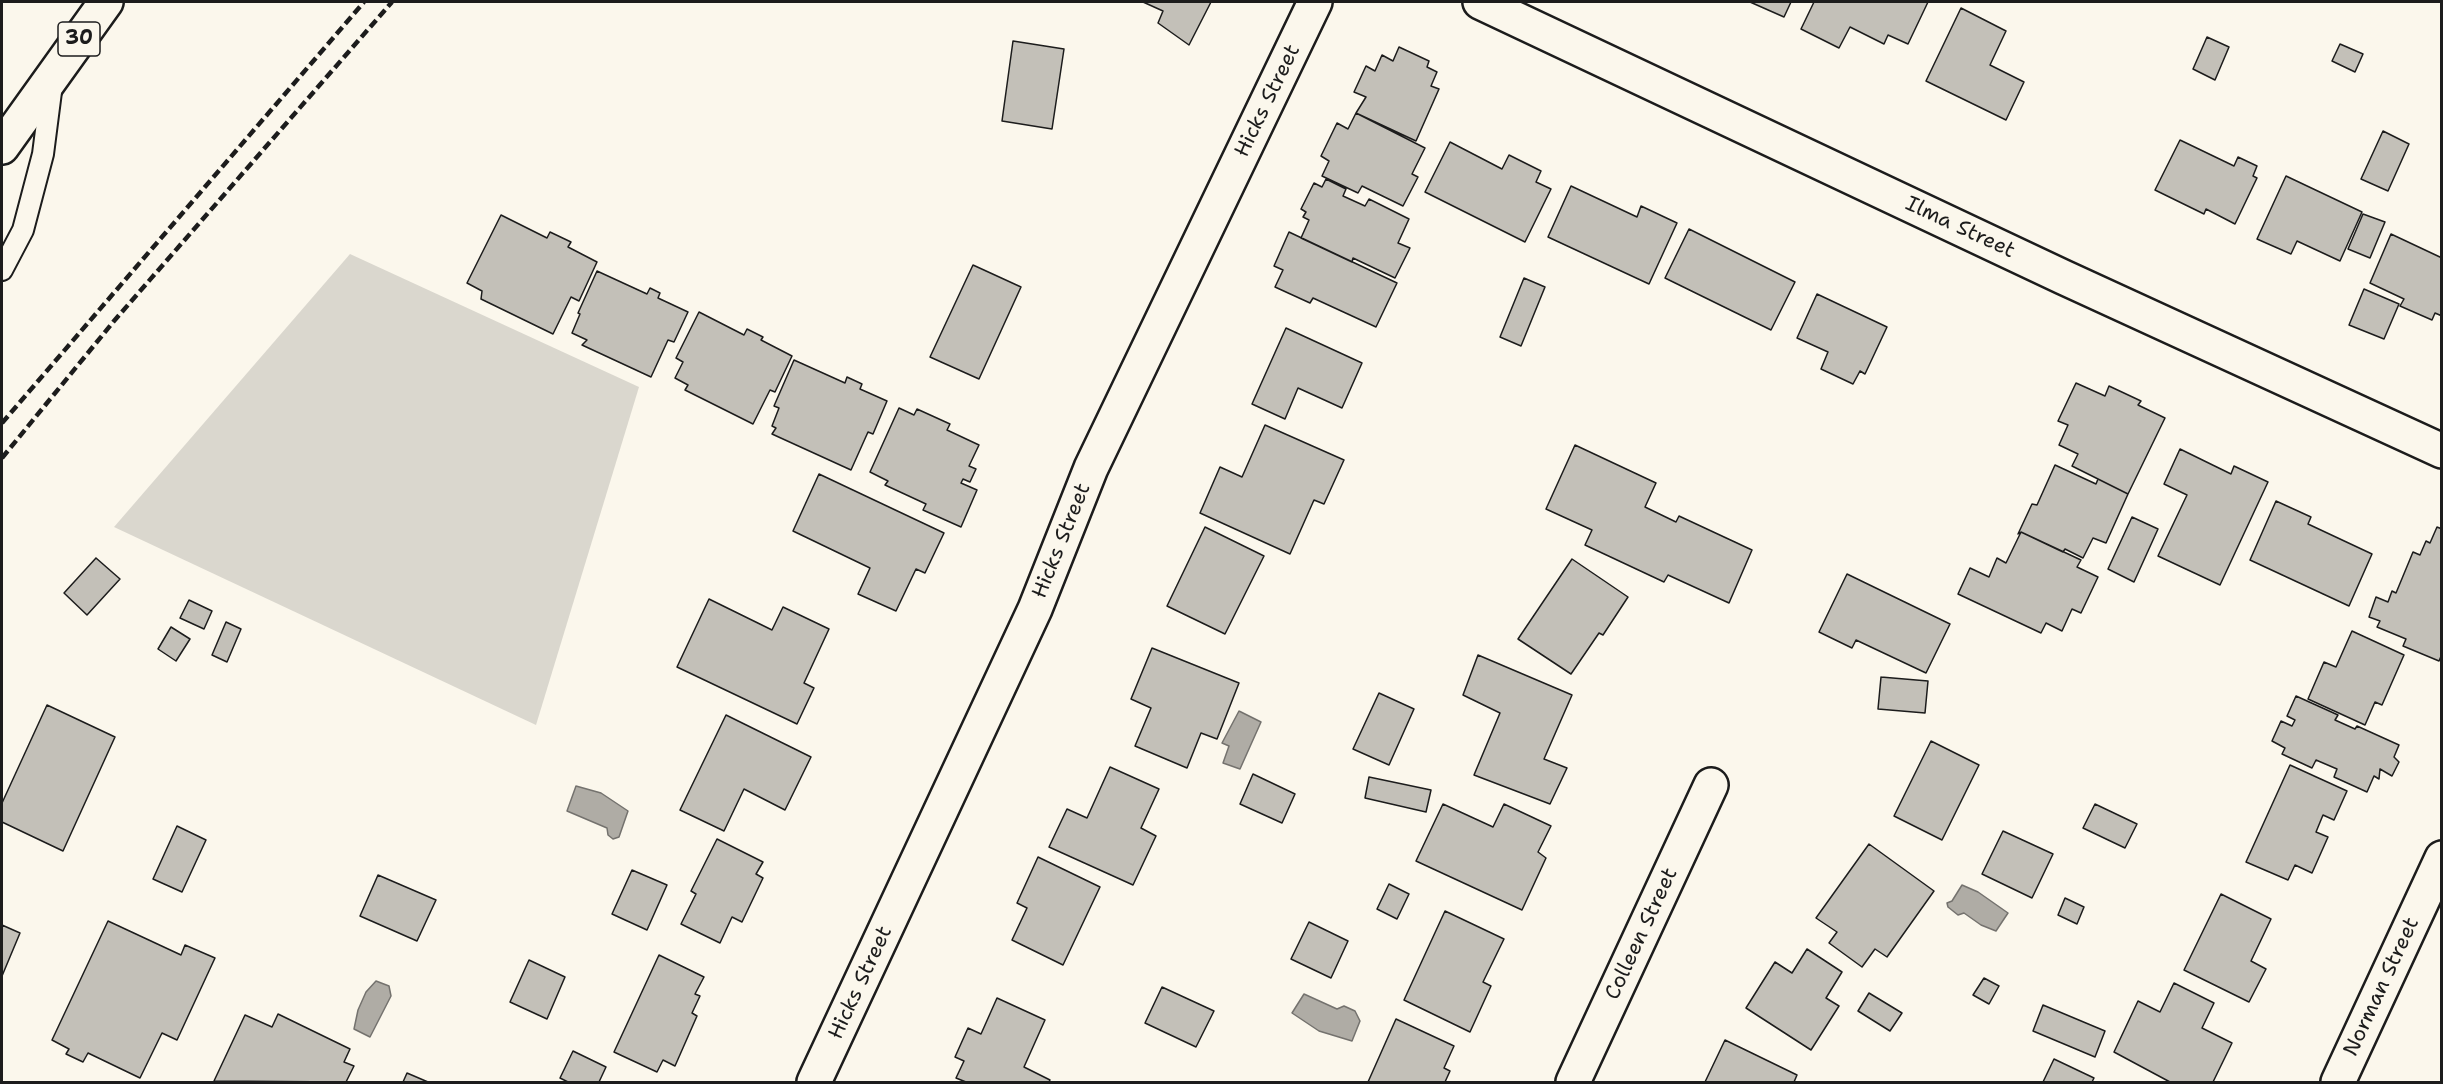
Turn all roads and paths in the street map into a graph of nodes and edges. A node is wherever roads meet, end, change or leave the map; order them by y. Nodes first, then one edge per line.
1 (106, 2) edge
2 (1316, 2) edge
3 (1480, 2) edge
4 (53, 76) junction
5 (2, 147) edge
6 (2, 270) edge
7 (2442, 451) edge
8 (1711, 786) dead end
9 (2442, 858) edge
10 (814, 1083) edge
11 (1573, 1083) edge
12 (2338, 1083) edge

1 - 4 main road, 30
2 - 10 main road, Hicks Street
3 - 7 main road, Ilma Street
4 - 5 main road, 30
4 - 6 lane
8 - 11 main road, Colleen Street
9 - 12 main road, Norman Street

